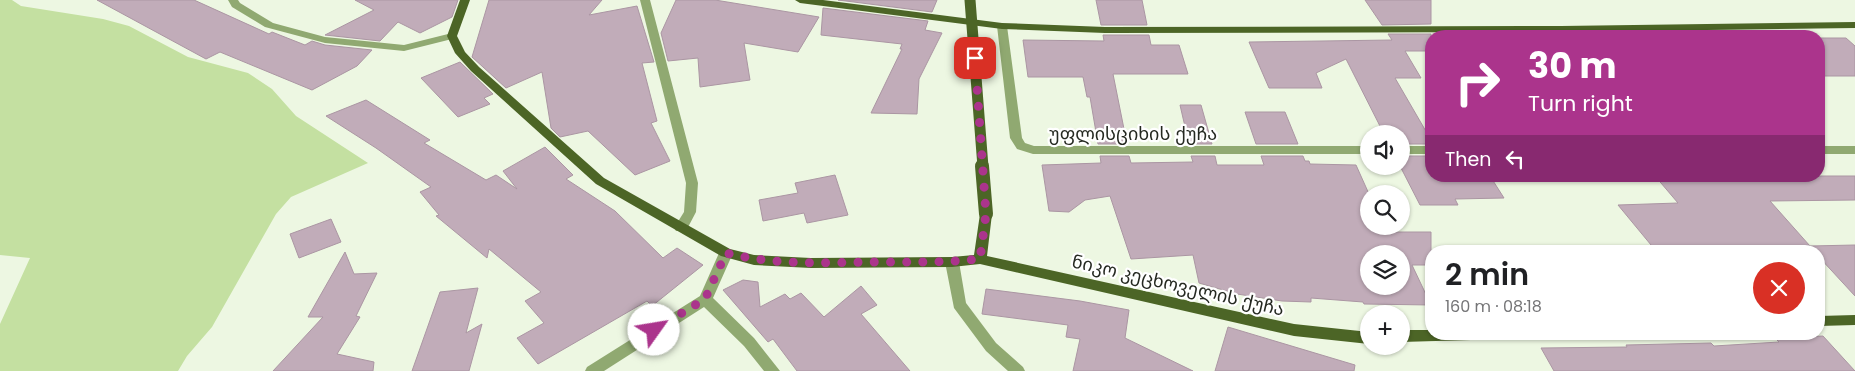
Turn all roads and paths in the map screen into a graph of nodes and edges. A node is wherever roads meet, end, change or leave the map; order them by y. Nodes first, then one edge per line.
1 (233, 0) edge
2 (465, 0) edge
3 (645, 0) edge
4 (800, 0) edge
5 (970, 0) edge
6 (1002, 26) junction
7 (1854, 26) edge
8 (452, 36) junction
9 (1360, 150) edge
10 (1410, 150) edge
11 (1425, 150) edge
12 (1825, 150) edge
13 (1855, 150) edge
14 (681, 228) junction
15 (726, 253) junction
16 (980, 259) junction
17 (952, 262) junction
18 (705, 299) junction
19 (1855, 320) edge
20 (1825, 321) edge
21 (1425, 335) edge
22 (1410, 336) edge
23 (1360, 337) edge
24 (592, 371) edge
25 (773, 371) edge
26 (1018, 371) edge

1 - 8 street
2 - 8 main road
3 - 14 street
4 - 6 main road
5 - 16 main road, bridge
6 - 7 main road
6 - 9 street, უფლისციხის ქუჩა
8 - 14 main road, ნიკო კეცხოველის ქუჩა
10 - 11 street
12 - 13 street
14 - 15 main road, ნიკო კეცხოველის ქუჩა
15 - 17 main road, ნიკო კეცხოველის ქუჩა
15 - 18 street
16 - 17 main road, ნიკო კეცხოველის ქუჩა
16 - 23 main road, ნიკო კეცხოველის ქუჩა
17 - 26 street
18 - 24 street
18 - 25 street
19 - 20 main road
21 - 22 main road

